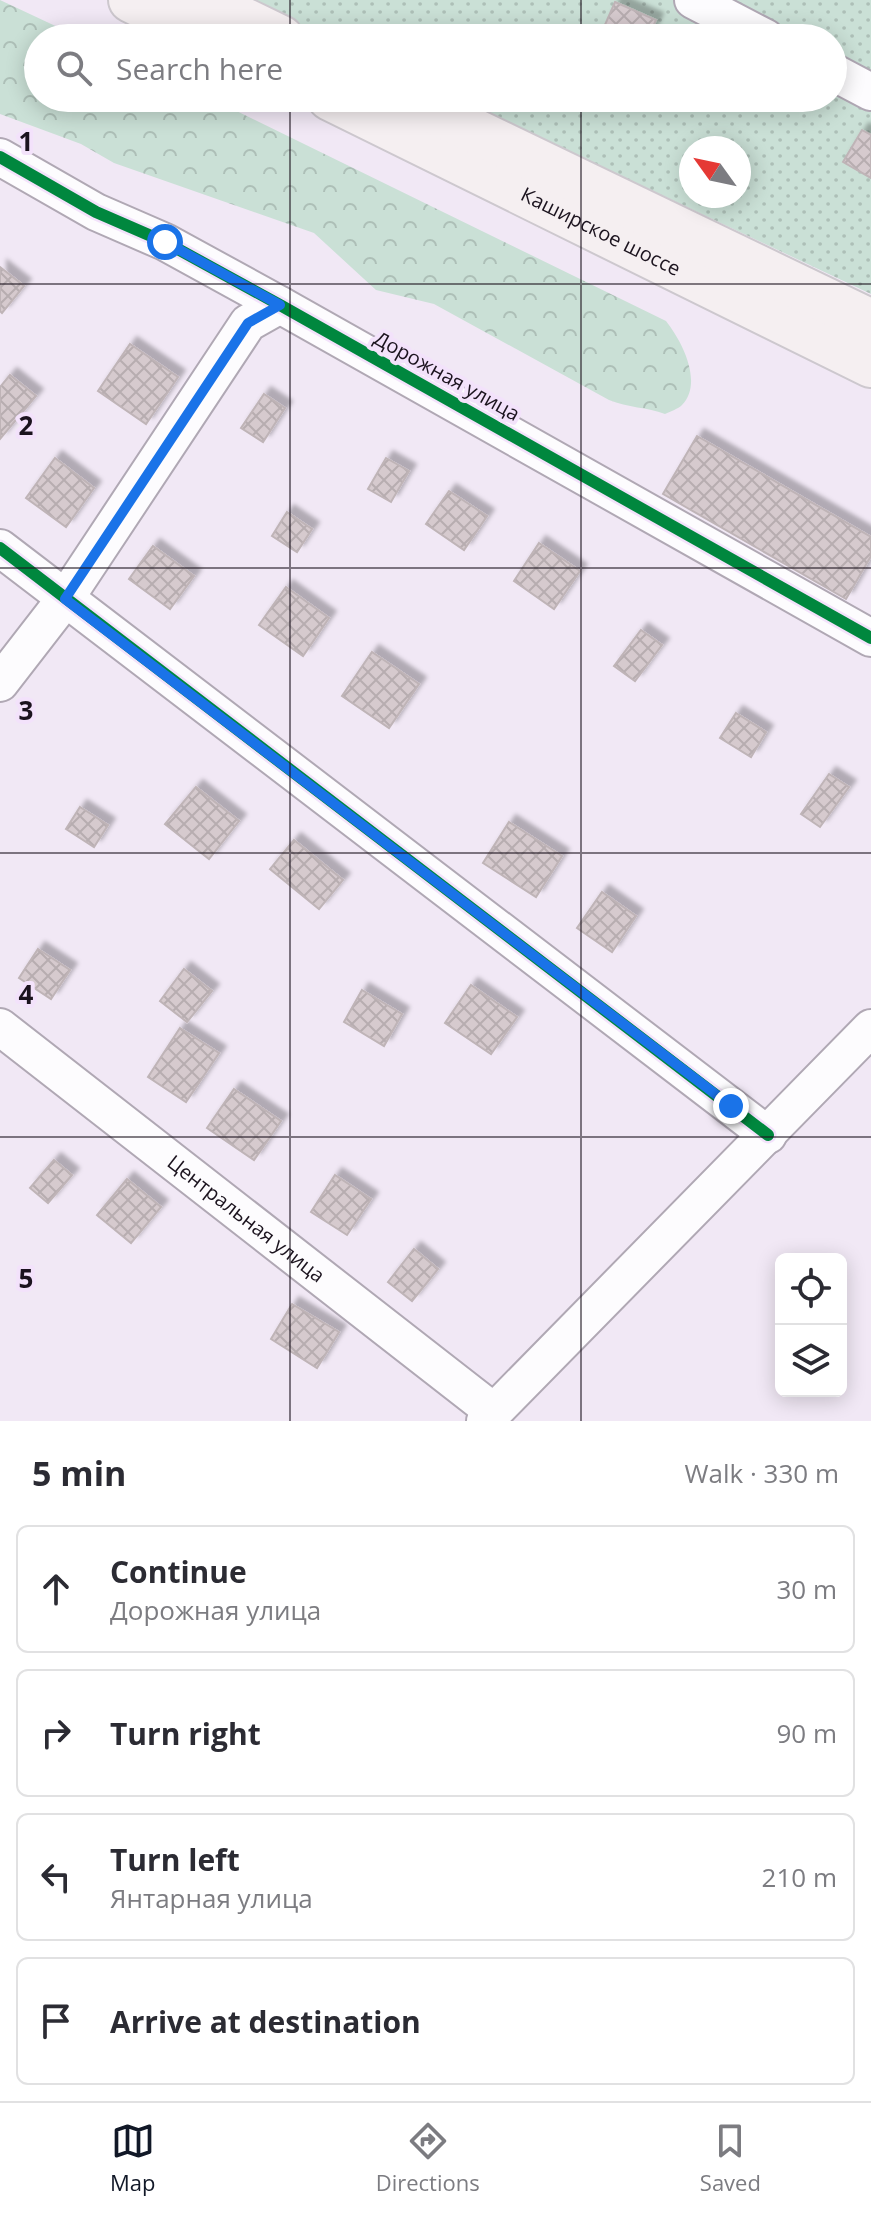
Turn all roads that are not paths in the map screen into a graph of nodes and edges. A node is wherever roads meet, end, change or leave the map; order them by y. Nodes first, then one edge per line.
1 (131, 0) edge
2 (202, 0) edge
3 (693, 0) edge
4 (180, 24) edge
5 (252, 24) edge
6 (739, 24) edge
7 (847, 79) edge
8 (871, 92) edge
9 (358, 112) edge
10 (435, 112) edge
11 (0, 157) edge
12 (280, 305) junction
13 (871, 322) edge
14 (871, 365) edge
15 (0, 548) edge
16 (65, 599) junction
17 (871, 638) edge
18 (0, 683) edge
19 (0, 1027) edge
20 (871, 1028) edge
21 (768, 1135) junction
22 (490, 1416) edge

1 - 4 main road
2 - 5 main road
3 - 6 street
7 - 8 street
9 - 14 main road, Каширское шоссе
10 - 13 main road, Каширское шоссе
11 - 12 street, Дорожная улица
12 - 16 street
12 - 17 street, Дорожная улица
15 - 16 street
16 - 18 street
16 - 21 street
19 - 22 street, Центральная улица
20 - 21 street
21 - 22 street

